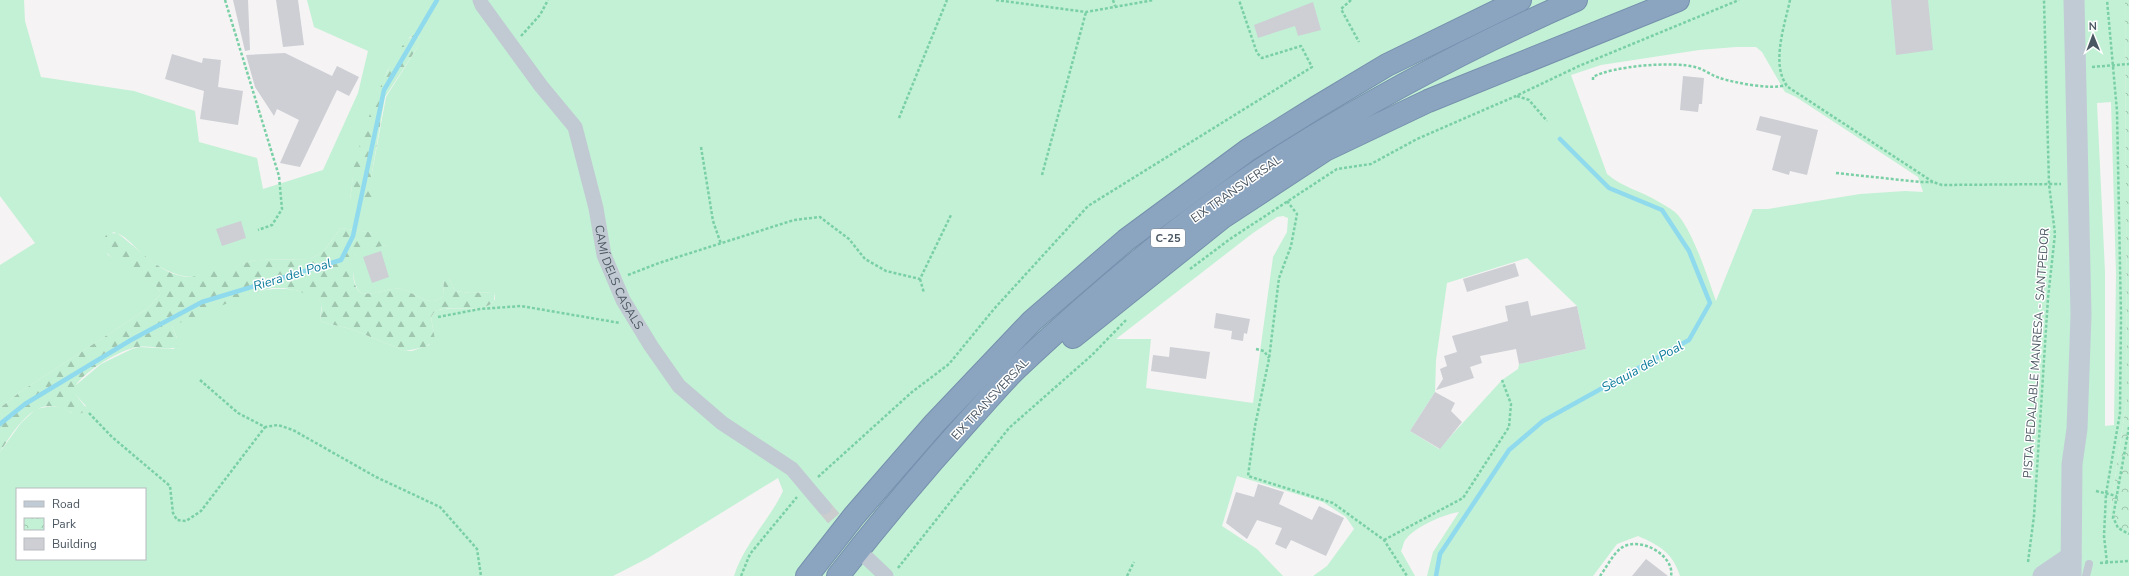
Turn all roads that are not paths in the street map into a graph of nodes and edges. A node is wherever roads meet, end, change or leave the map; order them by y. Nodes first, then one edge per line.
1 (480, 0) edge
2 (1486, 0) edge
3 (1520, 0) edge
4 (1576, 0) edge
5 (1678, 0) edge
6 (2074, 7) edge
7 (1387, 65) junction
8 (950, 442) junction
9 (824, 507) tunnel mouth
10 (868, 559) tunnel mouth
11 (2077, 566) edge
12 (890, 574) edge
13 (807, 576) edge
14 (838, 576) edge
15 (2044, 576) edge
16 (2086, 576) edge

1 - 9 street, CAMÍ DELS CASALS
2 - 7 highway
3 - 7 highway, EIX TRANSVERSAL / C-25
4 - 8 highway, EIX TRANSVERSAL / C-25
5 - 8 highway
6 - 11 main road
7 - 13 highway, EIX TRANSVERSAL / C-25
8 - 14 highway, EIX TRANSVERSAL / C-25
10 - 12 street
11 - 15 main road
11 - 16 lane

